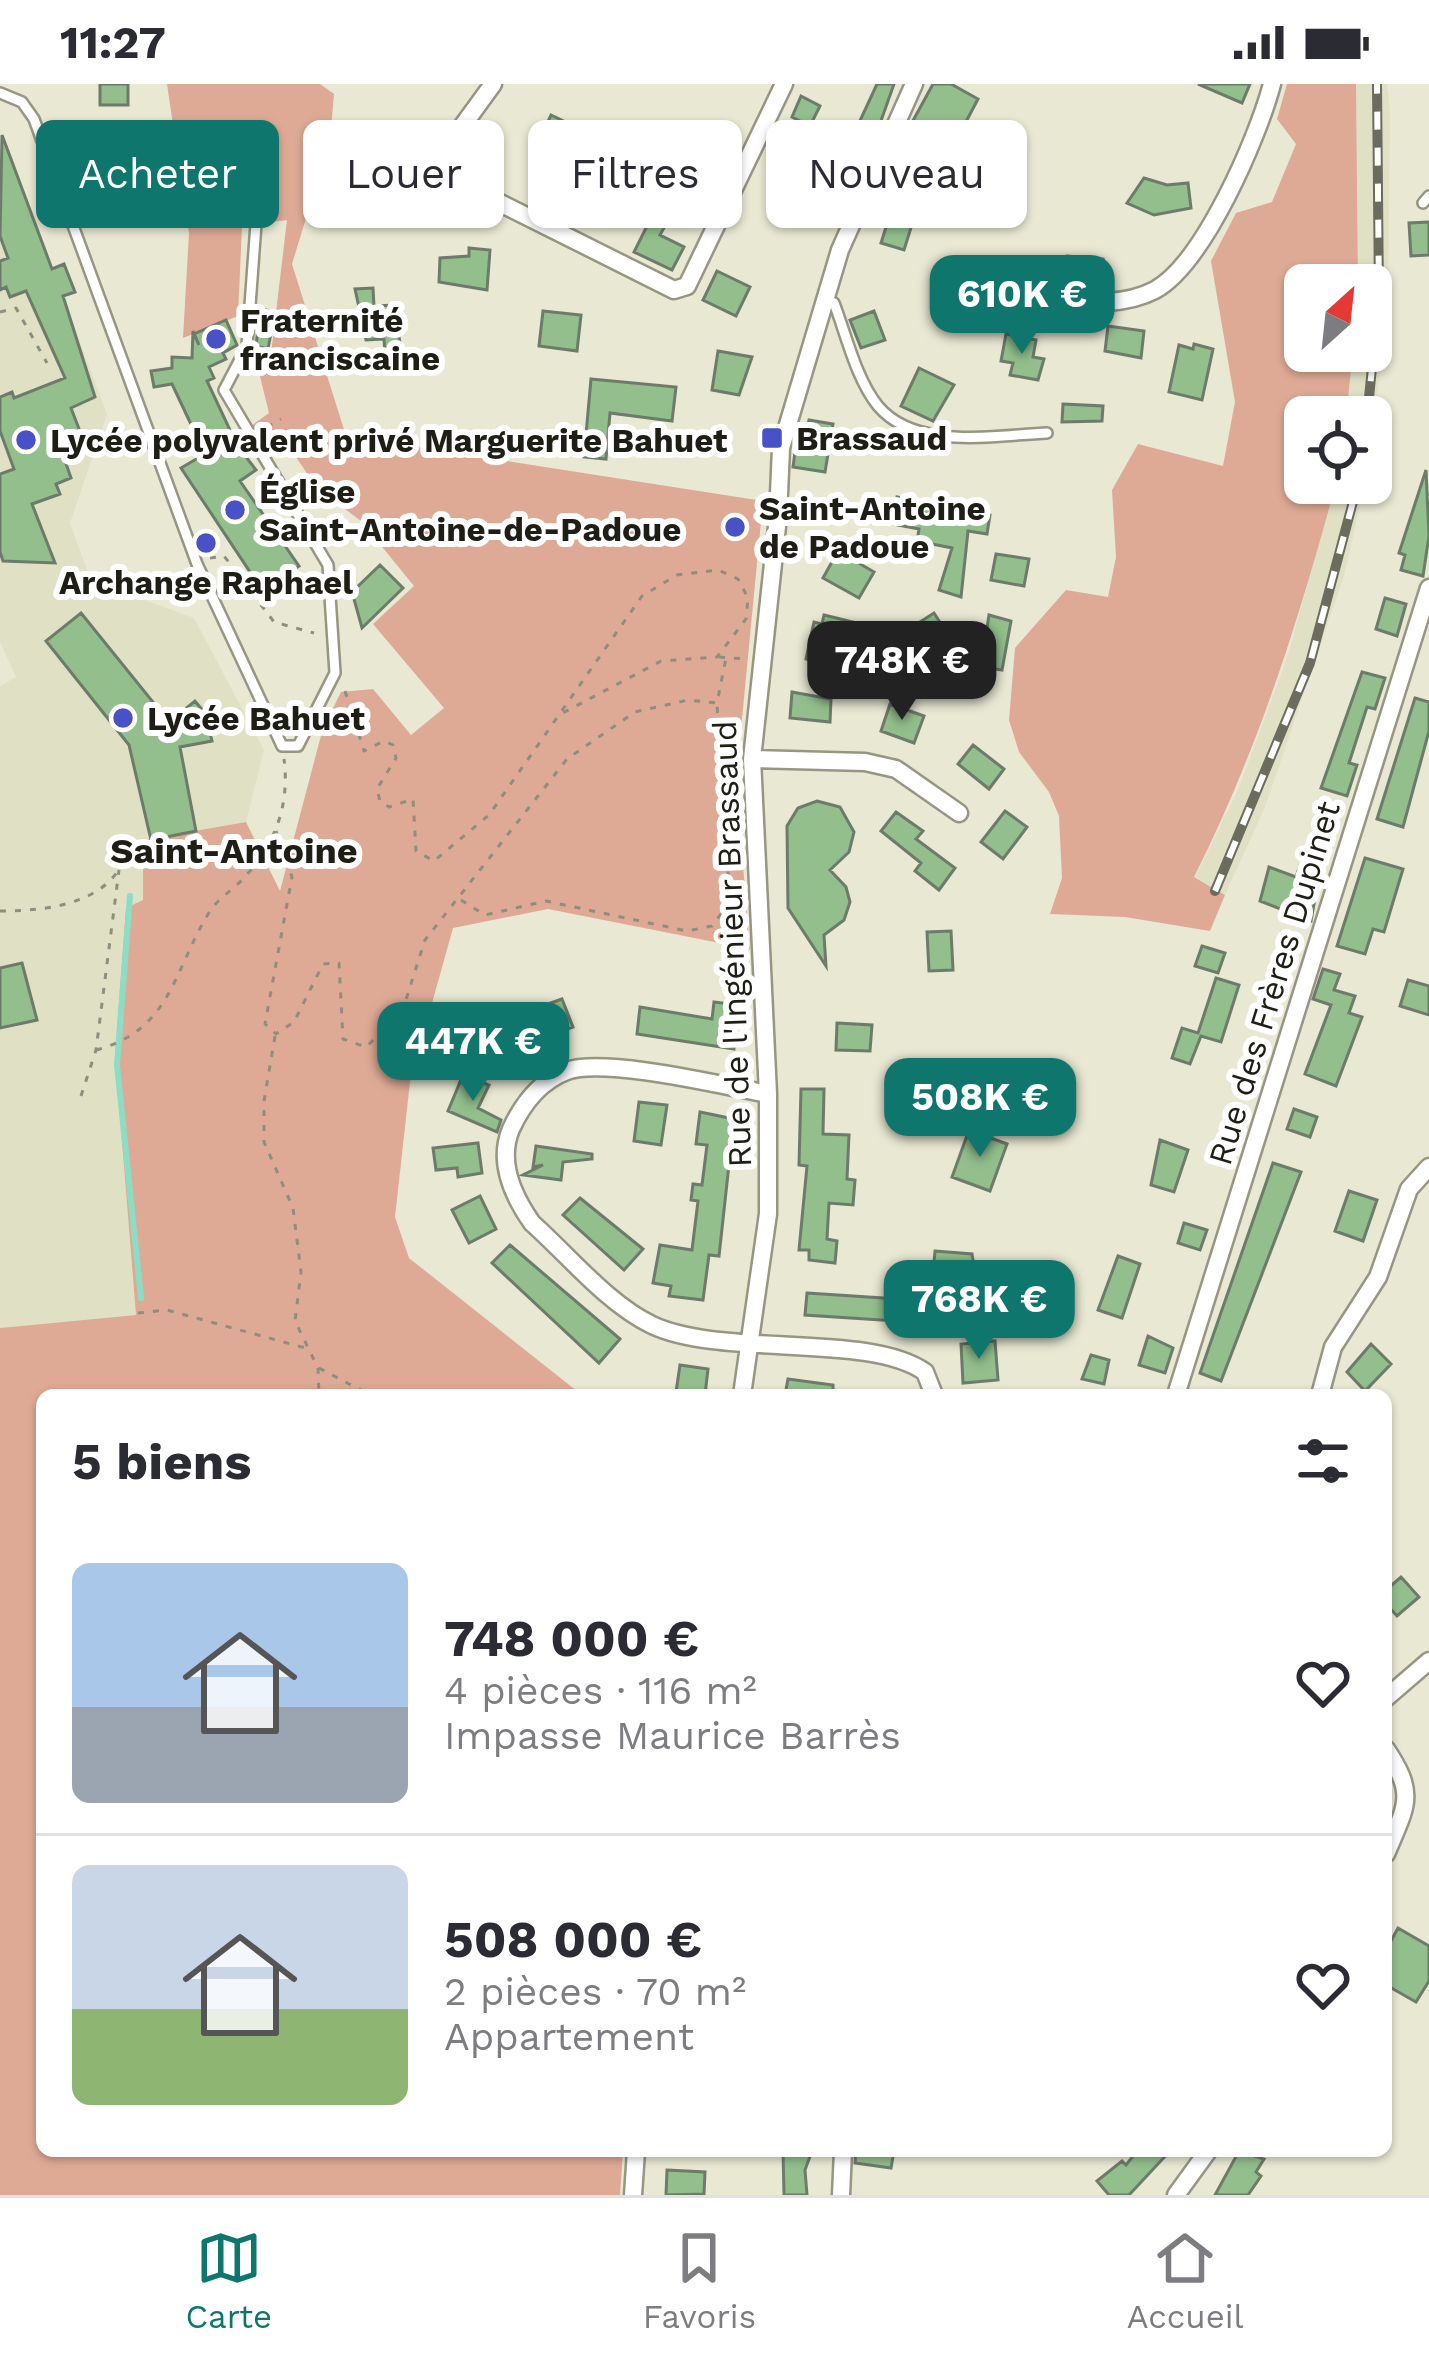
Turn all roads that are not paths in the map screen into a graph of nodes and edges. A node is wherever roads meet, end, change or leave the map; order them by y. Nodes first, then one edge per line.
1 (493, 84) edge
2 (784, 84) edge
3 (914, 84) edge
4 (1272, 84) edge
5 (0, 93) edge
6 (36, 124) edge
7 (74, 228) edge
8 (256, 228) edge
9 (823, 297) junction
10 (1036, 299) dead end
11 (1047, 433) dead end
12 (1429, 588) edge
13 (752, 759) junction
14 (959, 813) dead end
15 (768, 1094) junction
16 (1429, 1167) edge
17 (749, 1343) junction
18 (743, 1389) edge
19 (932, 1389) edge
20 (1178, 1389) edge
21 (1322, 1389) edge
22 (1429, 1661) edge
23 (1392, 1693) edge
24 (1392, 1758) edge
25 (1392, 1838) edge
26 (636, 2157) edge
27 (843, 2157) edge
28 (1204, 2157) edge
29 (633, 2195) edge
30 (841, 2195) edge
31 (1176, 2195) edge

1 - 2 street
3 - 9 street, Rue de l'Ingénieur Brassaud
4 - 10 street
5 - 6 lane
7 - 8 lane
9 - 11 lane
9 - 13 street, Rue de l'Ingénieur Brassaud
12 - 20 street, Rue des Frères Dupinet
13 - 14 street
13 - 15 street, Rue de l'Ingénieur Brassaud
15 - 17 street, Rue de l'Ingénieur Brassaud
15 - 17 street
16 - 21 street
17 - 18 street, Rue de l'Ingénieur Brassaud
17 - 19 street
22 - 23 street
24 - 25 street
26 - 29 street
27 - 30 street
28 - 31 street

